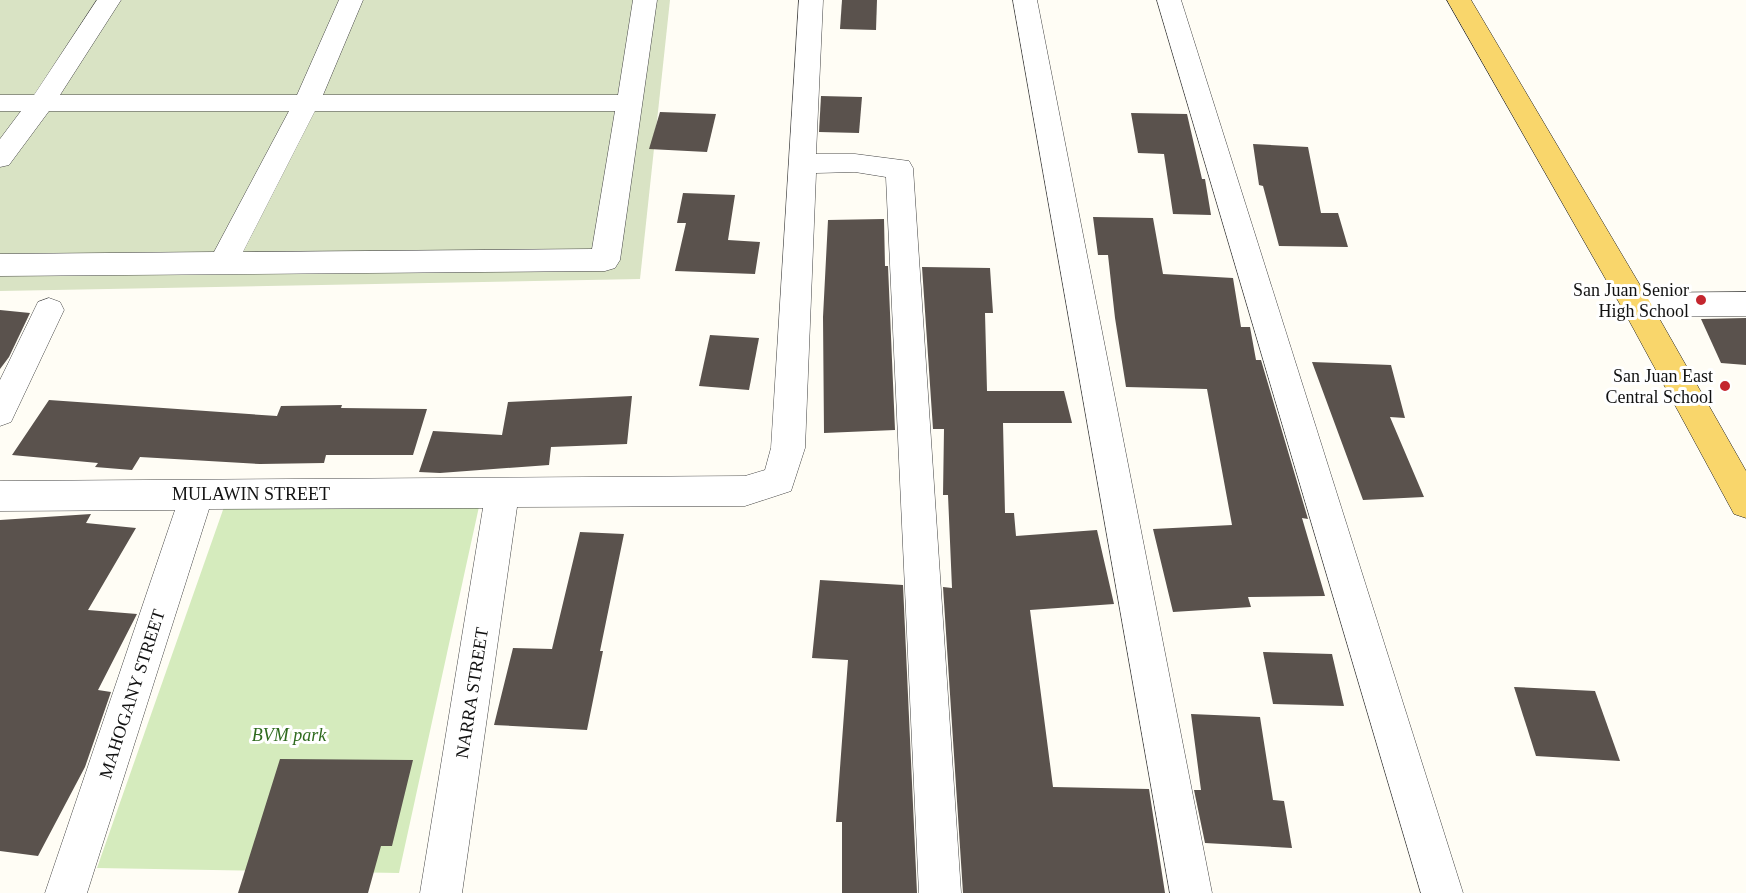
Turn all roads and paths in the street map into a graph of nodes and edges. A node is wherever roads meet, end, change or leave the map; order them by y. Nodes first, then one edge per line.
1 (109, 0) edge
2 (351, 0) edge
3 (645, 0) edge
4 (812, 0) edge
5 (1025, 0) edge
6 (1169, 0) edge
7 (1460, 0) edge
8 (42, 102) junction
9 (307, 102) junction
10 (0, 103) edge
11 (628, 103) junction
12 (0, 158) edge
13 (804, 164) junction
14 (222, 264) junction
15 (0, 265) edge
16 (1746, 304) edge
17 (1636, 305) junction
18 (50, 310) dead end
19 (0, 413) edge
20 (502, 493) junction
21 (197, 495) junction
22 (0, 496) edge
23 (1746, 503) edge
24 (66, 893) edge
25 (441, 893) edge
26 (940, 893) edge
27 (1191, 893) edge
28 (1442, 893) edge

1 - 8 street
2 - 9 street
3 - 11 street
4 - 13 street
5 - 27 street
6 - 28 street
7 - 17 main road
8 - 9 street
8 - 10 street
8 - 12 street
9 - 11 street
9 - 14 street
11 - 14 street
13 - 20 street, MULAWIN STREET
13 - 26 street
14 - 15 street
16 - 17 street
17 - 23 main road
18 - 19 street
20 - 21 street, MULAWIN STREET
20 - 25 street, NARRA STREET
21 - 22 street, MULAWIN STREET
21 - 24 street, MAHOGANY STREET

